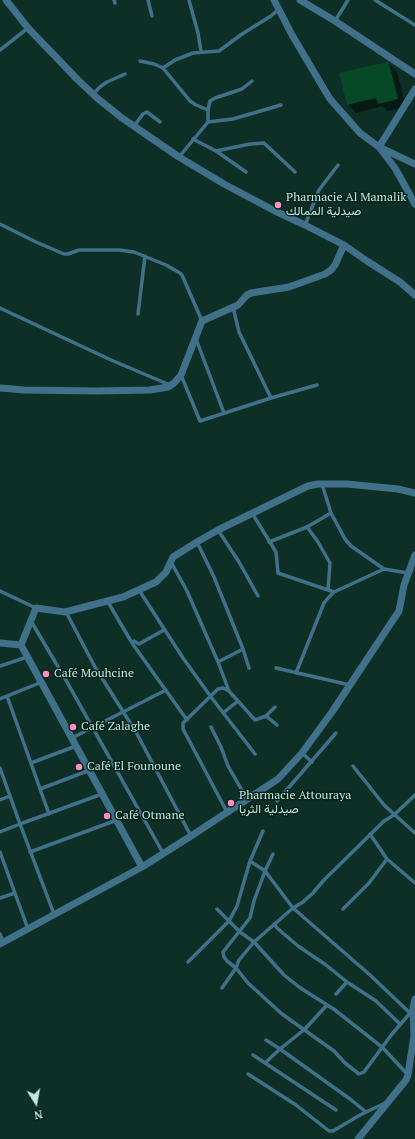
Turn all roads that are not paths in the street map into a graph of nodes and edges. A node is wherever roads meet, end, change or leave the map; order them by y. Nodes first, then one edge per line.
1 (8, 0) edge
2 (148, 0) edge
3 (189, 0) edge
4 (274, 0) edge
5 (300, 0) edge
6 (348, 0) edge
7 (375, 0) edge
8 (279, 9) junction
9 (152, 16) dead end
10 (335, 21) junction
11 (415, 25) edge
12 (28, 28) junction
13 (0, 50) edge
14 (201, 51) junction
15 (140, 61) dead end
16 (163, 68) junction
17 (125, 74) dead end
18 (415, 74) edge
19 (252, 81) dead end
20 (415, 89) edge
21 (93, 94) junction
22 (281, 105) dead end
23 (208, 110) junction
24 (160, 122) dead end
25 (208, 122) junction
26 (134, 126) junction
27 (193, 139) junction
28 (379, 147) junction
29 (216, 151) junction
30 (179, 157) junction
31 (415, 164) edge
32 (338, 165) dead end
33 (246, 172) dead end
34 (295, 172) dead end
35 (415, 204) edge
36 (0, 224) edge
37 (305, 225) junction
38 (344, 245) junction
39 (145, 256) junction
40 (415, 295) edge
41 (233, 307) junction
42 (0, 308) edge
43 (138, 314) dead end
44 (202, 321) junction
45 (196, 339) junction
46 (181, 375) junction
47 (317, 385) dead end
48 (171, 386) junction
49 (0, 388) edge
50 (271, 398) junction
51 (224, 413) junction
52 (322, 484) junction
53 (415, 493) edge
54 (252, 513) junction
55 (331, 514) junction
56 (307, 527) junction
57 (218, 530) junction
58 (197, 542) junction
59 (269, 542) junction
60 (415, 555) edge
61 (171, 561) junction
62 (384, 569) junction
63 (408, 573) junction
64 (139, 590) junction
65 (328, 590) junction
66 (0, 591) edge
67 (334, 592) junction
68 (258, 596) dead end
69 (108, 602) junction
70 (36, 608) junction
71 (65, 612) junction
72 (31, 620) junction
73 (164, 630) junction
74 (132, 643) junction
75 (0, 644) edge
76 (21, 645) junction
77 (243, 649) junction
78 (27, 657) junction
79 (218, 662) junction
80 (0, 666) edge
81 (249, 668) dead end
82 (276, 668) dead end
83 (296, 673) junction
84 (42, 682) junction
85 (350, 685) junction
86 (166, 690) junction
87 (229, 691) junction
88 (6, 696) junction
89 (211, 697) junction
90 (0, 698) edge
91 (238, 702) junction
92 (275, 706) dead end
93 (124, 712) junction
94 (223, 713) junction
95 (266, 716) junction
96 (186, 720) junction
97 (277, 726) dead end
98 (211, 727) dead end
99 (93, 728) junction
100 (336, 733) dead end
101 (72, 738) junction
102 (76, 746) junction
103 (302, 753) junction
104 (255, 754) dead end
105 (312, 762) junction
106 (31, 763) junction
107 (353, 766) dead end
108 (0, 770) edge
109 (90, 770) junction
110 (40, 788) junction
111 (103, 794) junction
112 (415, 795) edge
113 (10, 796) junction
114 (0, 800) edge
115 (248, 800) junction
116 (277, 801) dead end
117 (227, 812) junction
118 (49, 814) junction
119 (394, 815) junction
120 (117, 820) junction
121 (20, 824) junction
122 (263, 831) dead end
123 (0, 832) edge
124 (415, 833) edge
125 (370, 834) junction
126 (191, 836) junction
127 (0, 852) edge
128 (30, 852) junction
129 (163, 853) junction
130 (273, 854) dead end
131 (388, 859) junction
132 (250, 861) junction
133 (142, 866) junction
134 (265, 871) junction
135 (415, 883) edge
136 (15, 893) junction
137 (0, 898) edge
138 (293, 908) junction
139 (217, 909) dead end
140 (343, 909) dead end
141 (54, 914) junction
142 (229, 921) junction
143 (274, 924) junction
144 (28, 929) junction
145 (240, 932) junction
146 (0, 934) edge
147 (254, 942) junction
148 (2, 943) edge
149 (188, 962) dead end
150 (236, 968) junction
151 (347, 982) junction
152 (222, 988) dead end
153 (336, 994) dead end
154 (415, 999) edge
155 (327, 1006) junction
156 (412, 1011) junction
157 (400, 1024) junction
158 (305, 1029) junction
159 (414, 1035) edge
160 (266, 1040) dead end
161 (382, 1047) junction
162 (280, 1049) junction
163 (253, 1055) dead end
164 (265, 1063) junction
165 (248, 1074) dead end
166 (408, 1075) junction
167 (388, 1102) junction
168 (336, 1110) dead end
169 (366, 1112) junction
170 (358, 1139) edge

1 - 12 street
2 - 9 lane
3 - 14 lane
4 - 8 street
5 - 10 street
6 - 10 lane
7 - 11 lane
8 - 14 lane
8 - 28 street
10 - 18 street
12 - 13 lane
12 - 21 street
14 - 16 lane
15 - 16 lane
16 - 23 lane
17 - 21 lane
19 - 23 lane
20 - 28 street
21 - 26 street
22 - 25 lane
23 - 25 lane
24 - 26 lane
25 - 27 lane
26 - 30 street
27 - 29 lane
27 - 30 lane
28 - 31 street
28 - 35 street
29 - 33 lane
29 - 34 lane
30 - 37 street
32 - 37 lane
36 - 39 lane
37 - 38 street
38 - 40 street
38 - 41 street
39 - 43 lane
39 - 44 lane
41 - 44 street
41 - 50 lane
42 - 48 lane
44 - 45 street
45 - 46 street
45 - 51 lane
46 - 48 street
46 - 51 lane
47 - 50 lane
48 - 49 street
50 - 51 lane
52 - 53 street
52 - 54 street
52 - 55 lane
54 - 57 street
54 - 59 lane
55 - 56 lane
55 - 62 lane
56 - 59 lane
56 - 65 lane
57 - 58 street
57 - 68 lane
58 - 61 street
58 - 77 lane
59 - 65 lane
60 - 63 street
61 - 64 street
61 - 79 lane
62 - 63 lane
62 - 67 lane
63 - 85 street
64 - 69 street
64 - 73 lane
65 - 67 lane
66 - 70 lane
67 - 83 lane
69 - 71 street
69 - 74 lane
70 - 71 street
70 - 72 street
71 - 93 lane
72 - 76 street
72 - 99 lane
73 - 74 lane
73 - 89 lane
74 - 86 lane
75 - 76 street
76 - 78 street
77 - 79 lane
77 - 81 lane
78 - 80 lane
78 - 84 street
79 - 87 lane
82 - 83 lane
83 - 85 lane
84 - 88 lane
84 - 101 street
85 - 103 street
86 - 93 lane
86 - 96 lane
87 - 89 lane
87 - 91 lane
88 - 90 lane
88 - 106 lane
89 - 94 lane
89 - 96 lane
91 - 94 lane
91 - 95 lane
92 - 95 lane
93 - 99 lane
93 - 126 lane
94 - 104 lane
95 - 97 lane
96 - 117 lane
98 - 115 lane
99 - 101 lane
99 - 129 lane
100 - 105 lane
101 - 102 street
102 - 106 lane
102 - 109 street
103 - 105 lane
103 - 115 street
105 - 116 lane
106 - 110 lane
107 - 119 lane
108 - 113 lane
109 - 110 lane
109 - 111 street
110 - 118 lane
111 - 118 lane
111 - 120 street
112 - 119 lane
113 - 114 lane
113 - 121 lane
115 - 117 street
117 - 126 street
118 - 121 lane
119 - 124 lane
119 - 125 lane
120 - 128 lane
120 - 133 street
121 - 123 lane
121 - 128 lane
122 - 132 lane
125 - 131 lane
125 - 138 lane
126 - 129 street
127 - 136 lane
128 - 141 lane
129 - 133 street
130 - 134 lane
131 - 135 lane
131 - 140 lane
132 - 134 lane
132 - 142 lane
133 - 141 street
134 - 138 lane
134 - 145 lane
136 - 137 lane
136 - 144 lane
138 - 143 lane
138 - 156 lane
139 - 142 lane
141 - 144 street
142 - 145 lane
142 - 149 lane
143 - 147 lane
143 - 151 lane
144 - 148 street
145 - 147 lane
145 - 150 lane
146 - 148 lane
147 - 150 lane
147 - 155 lane
150 - 152 lane
150 - 158 lane
151 - 153 lane
151 - 157 lane
154 - 156 street
155 - 158 lane
155 - 161 lane
156 - 157 lane
156 - 159 street
157 - 161 lane
158 - 161 lane
158 - 162 lane
159 - 166 street
160 - 162 lane
161 - 166 lane
162 - 164 lane
162 - 169 lane
163 - 164 lane
164 - 168 lane
165 - 169 lane
166 - 167 street
167 - 169 lane
167 - 170 street

